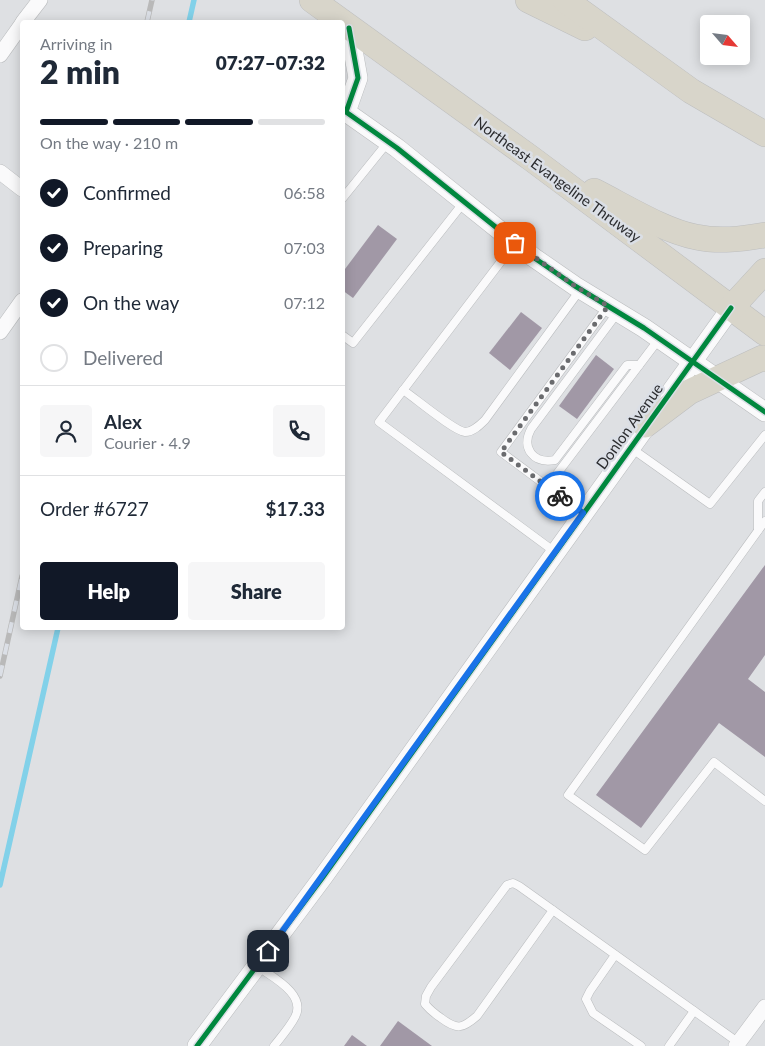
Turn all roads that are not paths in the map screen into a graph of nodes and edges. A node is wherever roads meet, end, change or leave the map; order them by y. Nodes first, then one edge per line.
1 (40, 0) edge
2 (312, 0) edge
3 (321, 0) edge
4 (528, 0) edge
5 (565, 0) edge
6 (25, 20) edge
7 (338, 20) edge
8 (341, 20) edge
9 (345, 24) edge
10 (345, 25) edge
11 (20, 27) edge
12 (349, 28) junction
13 (0, 55) edge
14 (646, 57) junction
15 (345, 109) edge
16 (345, 112) edge
17 (758, 128) edge
18 (388, 142) junction
19 (532, 159) junction
20 (0, 172) edge
21 (20, 187) edge
22 (345, 195) edge
23 (464, 202) junction
24 (765, 235) edge
25 (515, 243) junction
26 (765, 271) edge
27 (580, 289) junction
28 (20, 304) edge
29 (731, 308) junction
30 (613, 309) junction
31 (0, 332) edge
32 (765, 333) edge
33 (345, 337) edge
34 (659, 339) junction
35 (765, 359) edge
36 (692, 362) junction
37 (639, 365) junction
38 (716, 379) junction
39 (403, 390) junction
40 (765, 412) edge
41 (645, 425) junction
42 (765, 435) edge
43 (630, 447) junction
44 (547, 487) junction
45 (765, 492) edge
46 (583, 513) junction
47 (765, 521) edge
48 (758, 530) junction
49 (555, 552) junction
50 (765, 801) edge
51 (553, 910) junction
52 (615, 954) junction
53 (257, 966) junction
54 (765, 1007) edge
55 (694, 1011) junction
56 (738, 1044) edge
57 (197, 1046) edge
58 (274, 1046) edge
59 (641, 1046) edge
60 (669, 1046) edge

1 - 6 street
2 - 7 highway, Northeast Evangeline Thruway
3 - 8 highway
4 - 14 highway
5 - 14 highway
9 - 12 highway
10 - 12 highway, Northeast Evangeline Thruway
11 - 13 street
12 - 15 street
12 - 19 highway, Northeast Evangeline Thruway
14 - 17 highway
16 - 18 street
18 - 22 lane
18 - 23 street
19 - 24 highway
19 - 29 highway, Northeast Evangeline Thruway
20 - 21 street
23 - 25 street
23 - 33 lane
25 - 27 street
25 - 39 lane
26 - 29 highway
27 - 30 street
27 - 39 lane
28 - 31 street
29 - 32 highway, Northeast Evangeline Thruway
29 - 36 street, Donlon Avenue
30 - 34 street
30 - 37 lane
30 - 44 lane
34 - 36 street
34 - 37 lane
35 - 38 highway
36 - 38 street
36 - 41 street, Donlon Avenue
37 - 44 lane
38 - 40 street
38 - 41 highway
39 - 49 lane
41 - 43 street, Donlon Avenue
42 - 43 lane
43 - 46 street, Donlon Avenue
44 - 46 lane
45 - 48 lane
46 - 49 street, Donlon Avenue
47 - 48 lane
48 - 50 lane
49 - 53 street, Donlon Avenue
51 - 51 lane
51 - 52 lane
52 - 55 lane
52 - 59 lane
53 - 57 street, Donlon Avenue
53 - 58 lane
54 - 56 street
55 - 56 lane
55 - 60 lane

